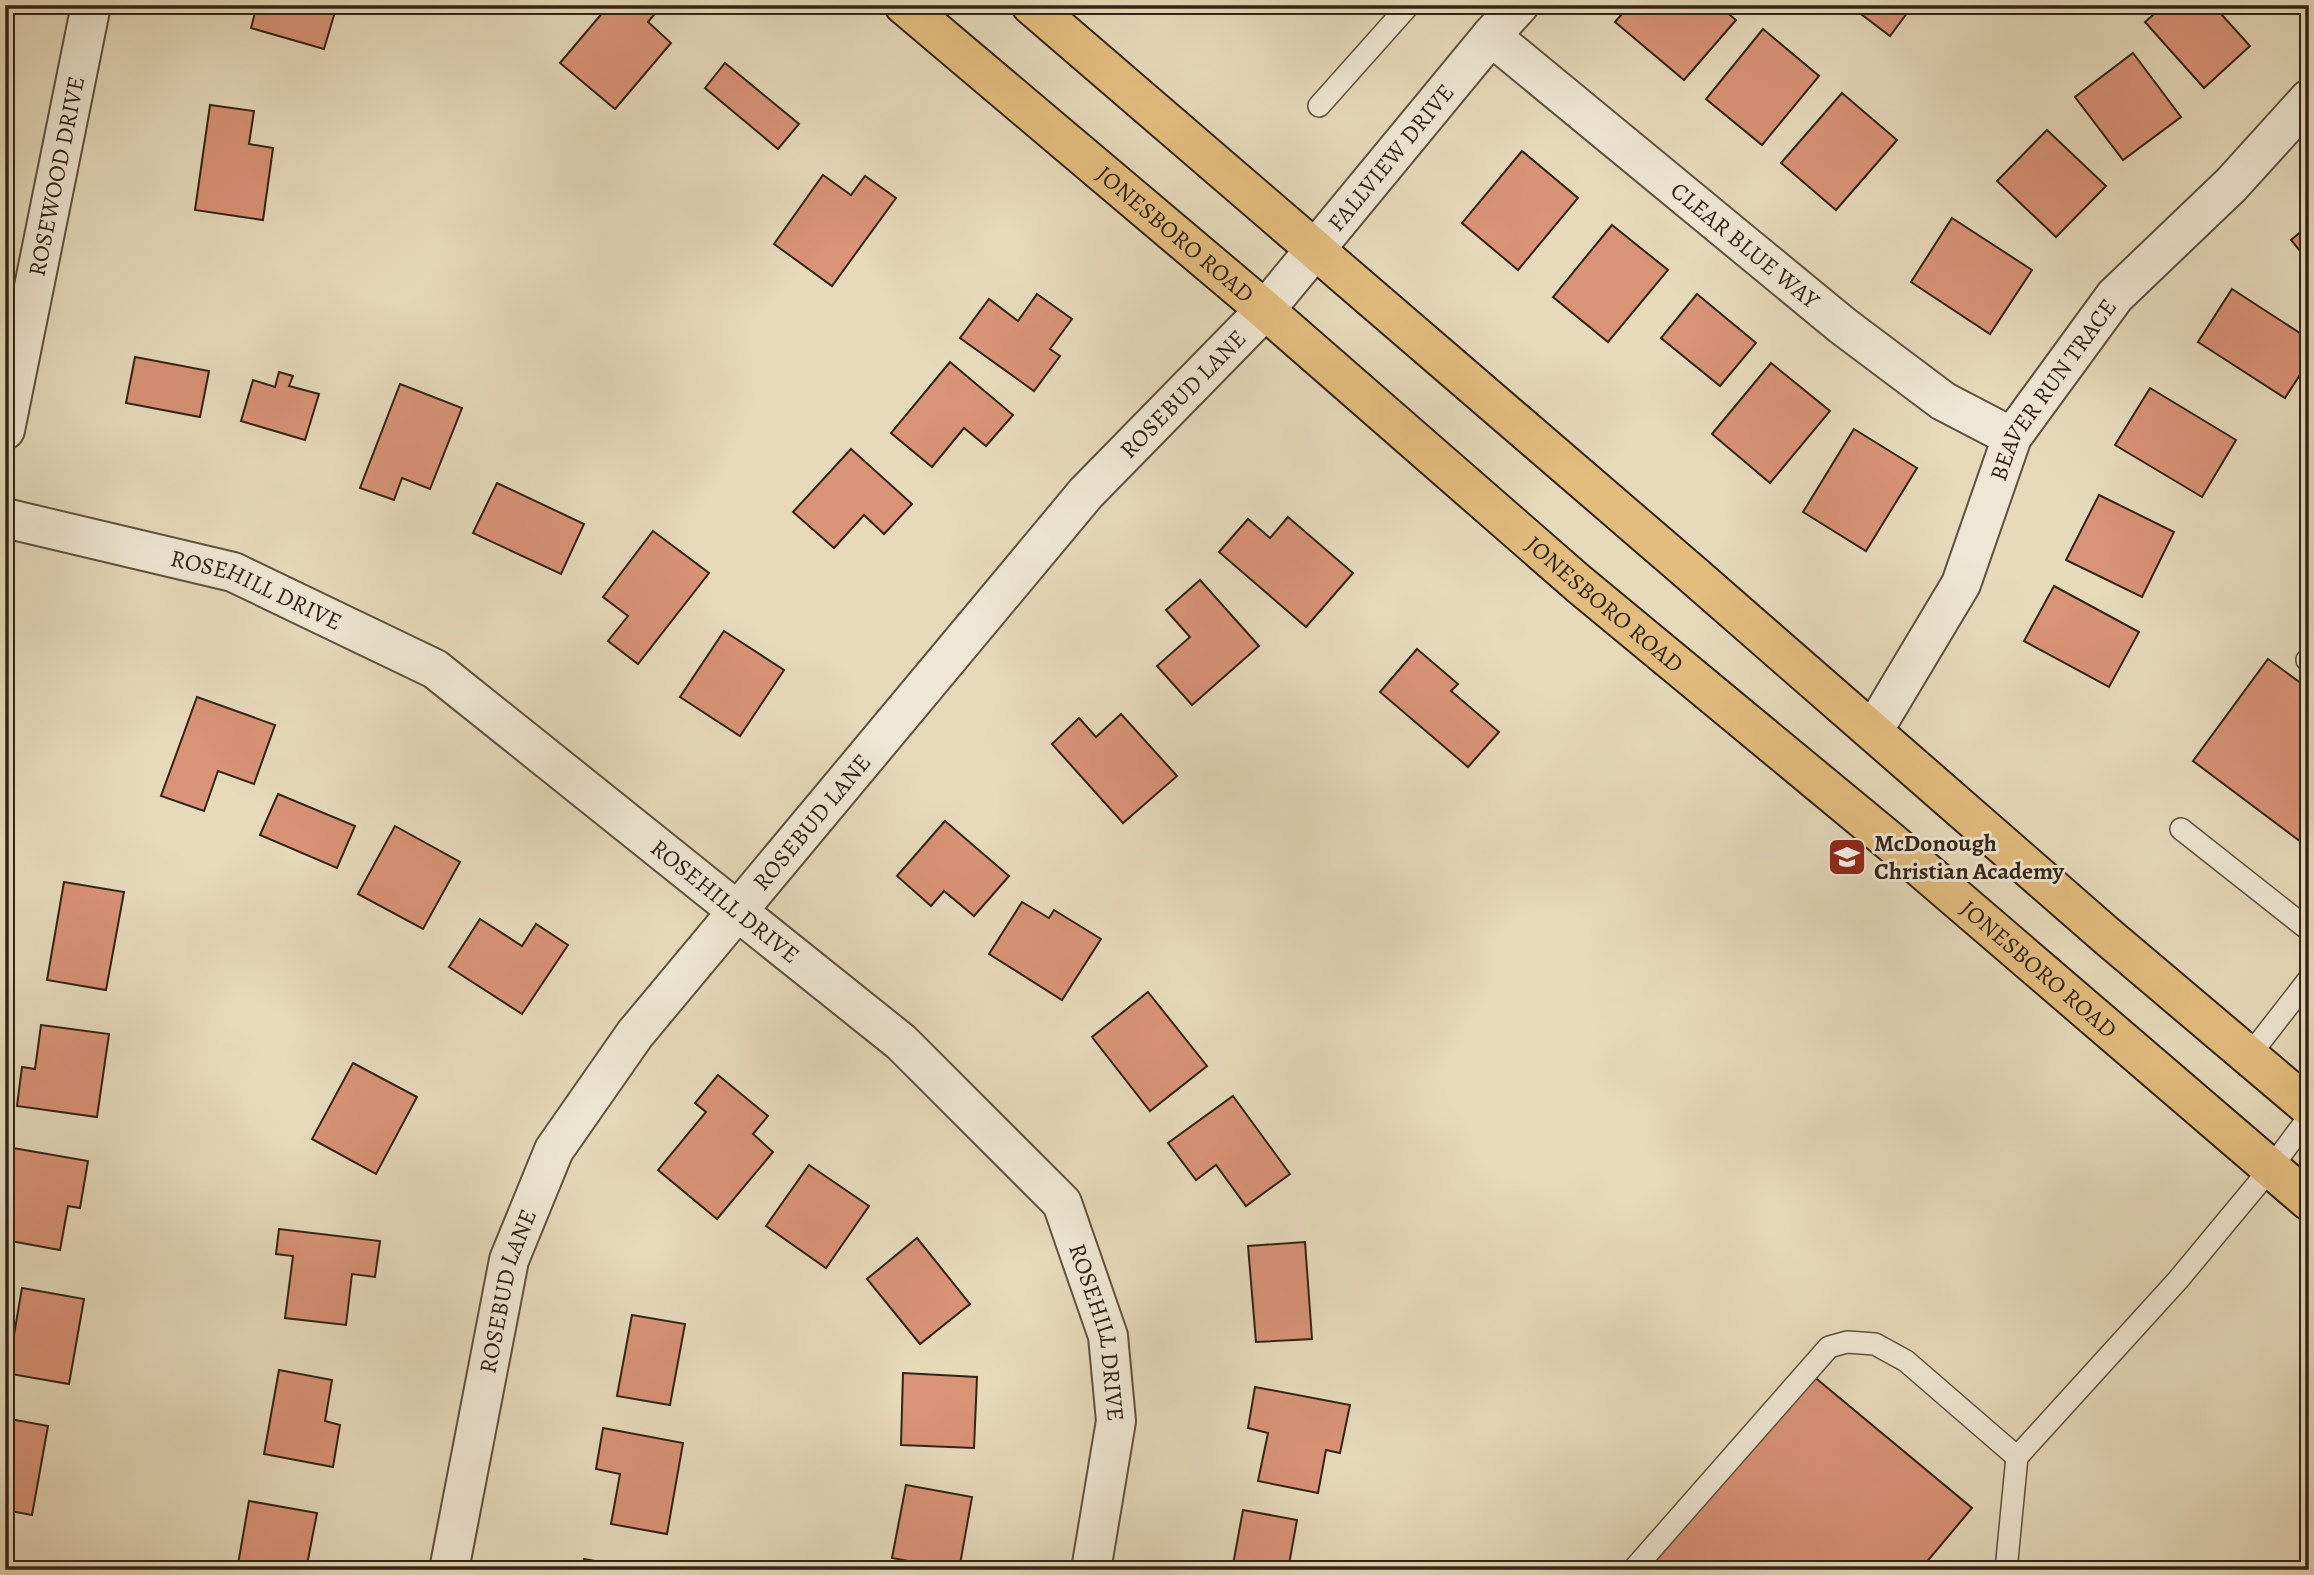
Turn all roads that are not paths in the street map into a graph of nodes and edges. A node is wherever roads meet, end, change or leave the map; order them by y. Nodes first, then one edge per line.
1 (91, 5) edge
2 (904, 5) edge
3 (1031, 5) edge
4 (1409, 5) edge
5 (1519, 5) edge
6 (1491, 36) junction
7 (2309, 99) edge
8 (1319, 106) dead end
9 (1315, 249) junction
10 (1265, 310) junction
11 (5, 430) edge
12 (2012, 437) junction
13 (5, 518) edge
14 (1872, 731) junction
15 (2181, 829) dead end
16 (738, 911) junction
17 (2309, 930) edge
18 (2309, 979) edge
19 (2249, 1056) junction
20 (2309, 1107) edge
21 (2309, 1117) edge
22 (2271, 1168) junction
23 (2309, 1201) edge
24 (2017, 1457) junction
25 (449, 1570) edge
26 (1091, 1570) edge
27 (1633, 1570) edge
28 (2006, 1570) edge

1 - 11 street, ROSEWOOD DRIVE
2 - 10 main road, JONESBORO ROAD
3 - 9 main road
4 - 8 lane
5 - 6 street, FALLVIEW DRIVE
6 - 9 street, FALLVIEW DRIVE
6 - 12 street, CLEAR BLUE WAY
7 - 12 street, BEAVER RUN TRACE
9 - 10 street, FALLVIEW DRIVE
9 - 14 main road
10 - 16 street, ROSEBUD LANE
10 - 22 main road, JONESBORO ROAD
12 - 14 street, BEAVER RUN TRACE
13 - 16 street, ROSEHILL DRIVE
14 - 19 main road
15 - 17 lane
16 - 25 street, ROSEBUD LANE
16 - 26 street, ROSEHILL DRIVE
18 - 19 lane
19 - 20 main road
21 - 22 lane
22 - 23 main road, JONESBORO ROAD
22 - 24 lane
24 - 27 lane
24 - 28 lane

